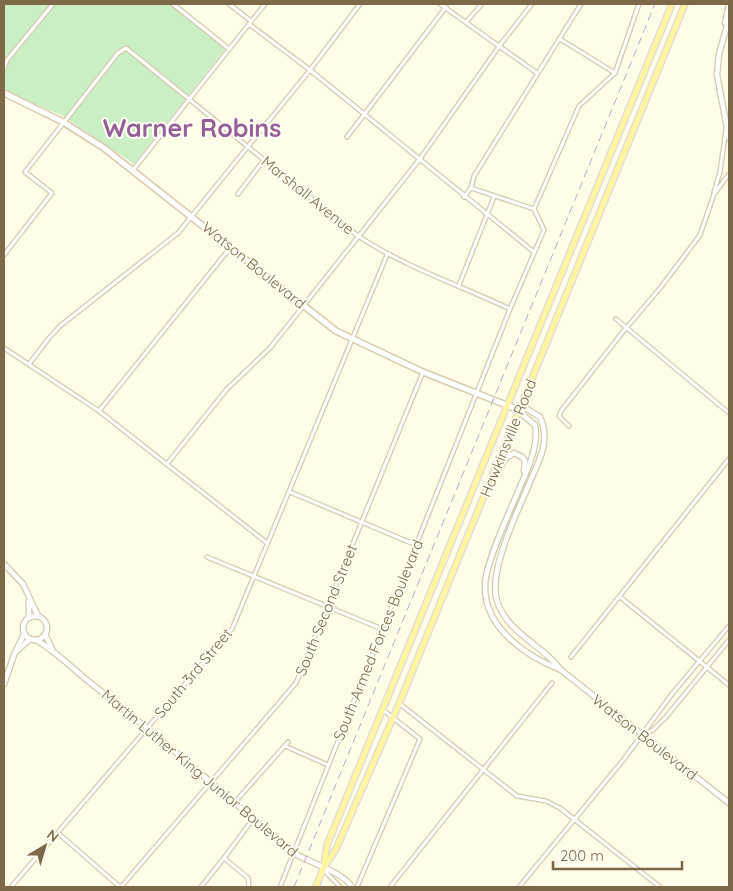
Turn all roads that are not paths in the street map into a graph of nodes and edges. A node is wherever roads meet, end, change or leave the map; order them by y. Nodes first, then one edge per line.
1 (53, 4) edge
2 (173, 4) edge
3 (229, 4) edge
4 (265, 4) edge
5 (360, 4) edge
6 (440, 4) edge
7 (482, 4) edge
8 (532, 4) edge
9 (581, 4) edge
10 (639, 4) edge
11 (672, 4) edge
12 (685, 4) edge
13 (729, 4) edge
14 (446, 7) junction
15 (729, 19) edge
16 (467, 21) junction
17 (250, 22) junction
18 (727, 32) edge
19 (560, 39) junction
20 (500, 45) junction
21 (229, 49) junction
22 (5, 62) edge
23 (4, 68) edge
24 (310, 70) junction
25 (537, 73) junction
26 (615, 73) junction
27 (4, 93) edge
28 (11, 96) junction
29 (4, 98) edge
30 (190, 101) junction
31 (365, 115) junction
32 (63, 122) junction
33 (726, 129) junction
34 (347, 137) dead end
35 (729, 138) edge
36 (246, 146) junction
37 (264, 160) junction
38 (419, 160) junction
39 (133, 170) junction
40 (729, 174) edge
41 (471, 188) junction
42 (238, 194) dead end
43 (714, 194) junction
44 (464, 197) junction
45 (494, 197) junction
46 (534, 208) junction
47 (486, 214) junction
48 (191, 215) junction
49 (358, 236) junction
50 (230, 247) junction
51 (534, 252) junction
52 (4, 255) edge
53 (387, 256) junction
54 (459, 285) junction
55 (303, 305) junction
56 (510, 309) junction
57 (616, 319) dead end
58 (627, 327) junction
59 (351, 340) junction
60 (4, 348) edge
61 (29, 364) junction
62 (423, 372) junction
63 (478, 393) junction
64 (507, 405) junction
65 (520, 410) junction
66 (98, 411) junction
67 (729, 413) edge
68 (569, 426) dead end
69 (729, 459) edge
70 (167, 464) junction
71 (520, 487) junction
72 (290, 492) junction
73 (485, 495) junction
74 (361, 522) junction
75 (267, 543) junction
76 (416, 545) junction
77 (207, 557) dead end
78 (4, 564) edge
79 (254, 577) junction
80 (620, 597) junction
81 (29, 600) junction
82 (327, 606) junction
83 (38, 616) junction
84 (29, 618) junction
85 (729, 626) edge
86 (382, 629) junction
87 (24, 634) junction
88 (45, 634) junction
89 (30, 639) junction
90 (36, 640) junction
91 (729, 640) edge
92 (716, 643) junction
93 (723, 648) junction
94 (53, 650) junction
95 (17, 651) junction
96 (571, 657) dead end
97 (701, 662) junction
98 (708, 667) junction
99 (561, 670) junction
100 (552, 683) dead end
101 (4, 684) edge
102 (729, 685) edge
103 (399, 704) junction
104 (383, 710) junction
105 (393, 718) junction
106 (147, 728) junction
107 (643, 735) junction
108 (288, 742) dead end
109 (285, 746) junction
110 (328, 765) junction
111 (482, 770) junction
112 (210, 782) junction
113 (234, 802) junction
114 (729, 803) edge
115 (253, 819) junction
116 (574, 819) junction
117 (58, 833) junction
118 (294, 854) junction
119 (224, 858) junction
120 (324, 869) junction
121 (11, 887) edge
122 (121, 887) edge
123 (201, 887) edge
124 (249, 887) edge
125 (280, 887) edge
126 (316, 887) edge
127 (340, 887) edge
128 (352, 887) edge
129 (357, 887) edge
130 (390, 887) edge
131 (519, 887) edge
132 (660, 887) edge

1 - 22 street
2 - 21 street
3 - 17 street
4 - 17 street
5 - 24 street
6 - 14 street
7 - 16 street
8 - 20 street
9 - 19 street
10 - 26 street
11 - 64 main road, Hawkinsville Road
12 - 65 main road, Hawkinsville Road
13 - 18 street
14 - 16 street
14 - 31 street
15 - 18 street
16 - 20 street
17 - 21 street
17 - 24 street
18 - 33 street
19 - 25 street
19 - 26 street
20 - 25 street
20 - 38 street
21 - 30 street
22 - 23 street
24 - 31 street
24 - 36 street
25 - 41 street
26 - 46 street
27 - 28 main road, Watson Boulevard
28 - 29 street
28 - 32 main road, Watson Boulevard
30 - 32 street, Marshall Avenue
30 - 36 street, Marshall Avenue
30 - 39 street
31 - 34 street
31 - 38 street
32 - 39 main road, Watson Boulevard
32 - 52 street
33 - 35 street
33 - 43 street
36 - 37 street, Marshall Avenue
36 - 48 street
37 - 42 street
37 - 49 street, Marshall Avenue
38 - 44 street
38 - 49 street
39 - 48 main road, Watson Boulevard
40 - 43 street
41 - 44 street
41 - 45 street
43 - 58 street
44 - 47 street
45 - 46 street
45 - 47 street
46 - 51 street, South Armed Forces Boulevard
47 - 51 street
47 - 54 street
48 - 50 main road, Watson Boulevard
48 - 61 street
49 - 53 street, Marshall Avenue
49 - 55 street
50 - 55 main road, Watson Boulevard
50 - 66 street
51 - 56 street, South Armed Forces Boulevard
53 - 54 street, Marshall Avenue
53 - 59 street, South 3rd Street
54 - 56 street, Marshall Avenue
55 - 59 main road, Watson Boulevard
55 - 70 street
56 - 63 street, South Armed Forces Boulevard
57 - 58 street
58 - 67 street
58 - 68 street
59 - 62 main road, Watson Boulevard
59 - 72 street, South 3rd Street
60 - 61 street
61 - 66 street
62 - 63 main road, Watson Boulevard
62 - 74 street, South Second Street
63 - 64 main road, Watson Boulevard
63 - 76 street, South Armed Forces Boulevard
64 - 65 main road, Watson Boulevard
64 - 104 main road, Hawkinsville Road
65 - 71 street, Watson Boulevard
65 - 73 main road, Hawkinsville Road
65 - 99 street, Watson Boulevard
66 - 70 street
69 - 80 street
70 - 75 street
71 - 73 street
71 - 99 street, Watson Boulevard
72 - 74 street
72 - 75 street, South 3rd Street
73 - 103 main road, Hawkinsville Road
74 - 76 street
74 - 82 street, South Second Street
75 - 79 street, South 3rd Street
76 - 86 street, South Armed Forces Boulevard
77 - 79 street
78 - 81 street
79 - 82 street
79 - 106 street, South 3rd Street
80 - 96 street
80 - 97 street
81 - 83 street
81 - 84 street
82 - 86 street
82 - 112 street, South Second Street
83 - 84 street
83 - 88 street
84 - 87 street
85 - 92 street
86 - 110 street, South Armed Forces Boulevard
87 - 89 street
87 - 95 street
88 - 90 street
88 - 94 street, Martin Luther King Junior Boulevard
89 - 90 street
89 - 95 street
90 - 94 street, Martin Luther King Junior Boulevard
91 - 93 street
92 - 93 street
92 - 97 street
93 - 98 street
94 - 106 street, Martin Luther King Junior Boulevard
95 - 101 street
97 - 98 street
97 - 107 street
98 - 102 street
98 - 107 street
99 - 107 street, Watson Boulevard
100 - 111 street
103 - 105 main road, Hawkinsville Road
103 - 111 street
104 - 105 street
104 - 120 main road, Hawkinsville Road
105 - 120 main road, Hawkinsville Road
105 - 129 street
106 - 112 street, Martin Luther King Junior Boulevard
106 - 117 street, South 3rd Street
107 - 114 street, Watson Boulevard
107 - 116 street
108 - 109 street
109 - 110 street
109 - 113 street
110 - 118 street, South Armed Forces Boulevard
111 - 116 street
111 - 130 street
112 - 113 street, Martin Luther King Junior Boulevard
112 - 122 street, South Second Street
113 - 115 street, Martin Luther King Junior Boulevard
115 - 118 street, Martin Luther King Junior Boulevard
115 - 119 street
116 - 131 street
116 - 132 street
117 - 121 street, South 3rd Street
117 - 122 street
118 - 120 street, Martin Luther King Junior Boulevard
118 - 125 street, South Armed Forces Boulevard
119 - 123 street
119 - 124 street
120 - 126 main road, Hawkinsville Road
120 - 127 street
120 - 128 street, Martin Luther King Junior Boulevard

